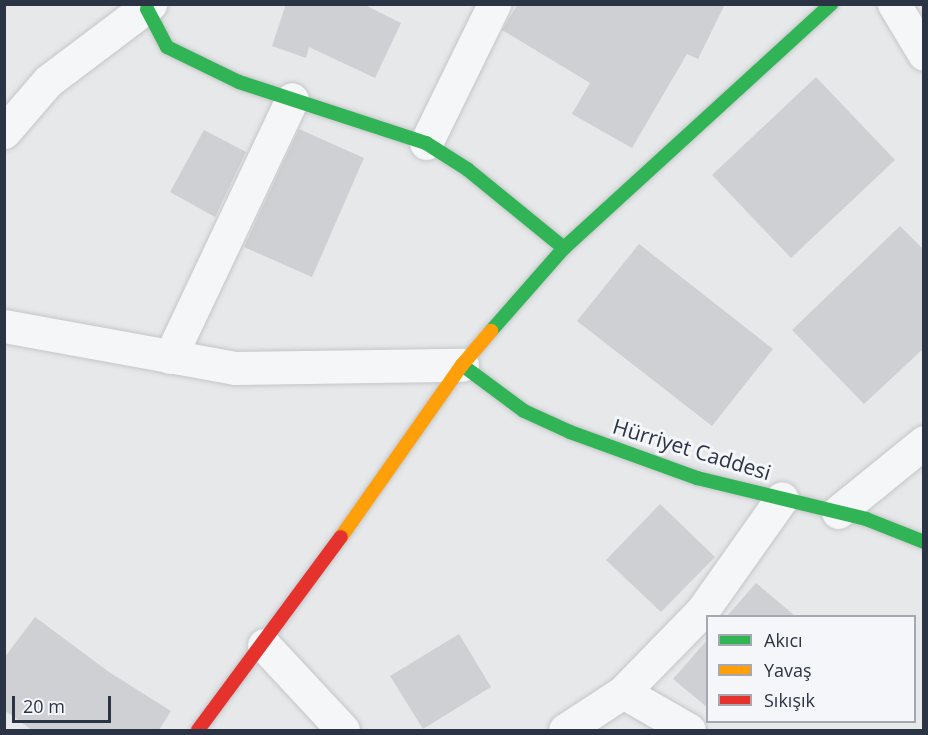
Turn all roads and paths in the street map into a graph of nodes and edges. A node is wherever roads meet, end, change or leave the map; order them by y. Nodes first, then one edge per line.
1 (494, 4) edge
2 (831, 4) edge
3 (894, 4) edge
4 (148, 7) edge
5 (924, 54) edge
6 (292, 99) junction
7 (4, 132) edge
8 (426, 143) junction
9 (564, 248) junction
10 (4, 326) edge
11 (170, 357) junction
12 (462, 365) junction
13 (924, 442) edge
14 (782, 498) junction
15 (838, 512) junction
16 (924, 542) edge
17 (264, 645) junction
18 (623, 692) junction
19 (198, 730) edge
20 (343, 730) edge
21 (565, 730) edge
22 (689, 730) edge

1 - 8 street
2 - 9 street
3 - 5 street
4 - 6 street
4 - 7 street
6 - 8 street
6 - 11 street
8 - 9 street
9 - 12 street
10 - 11 street
11 - 12 street
12 - 14 street, Hürriyet Caddesi
12 - 17 street
13 - 15 street
14 - 15 street, Hürriyet Caddesi
14 - 18 street
15 - 16 street, Hürriyet Caddesi
17 - 19 street
17 - 20 street
18 - 21 street
18 - 22 street

